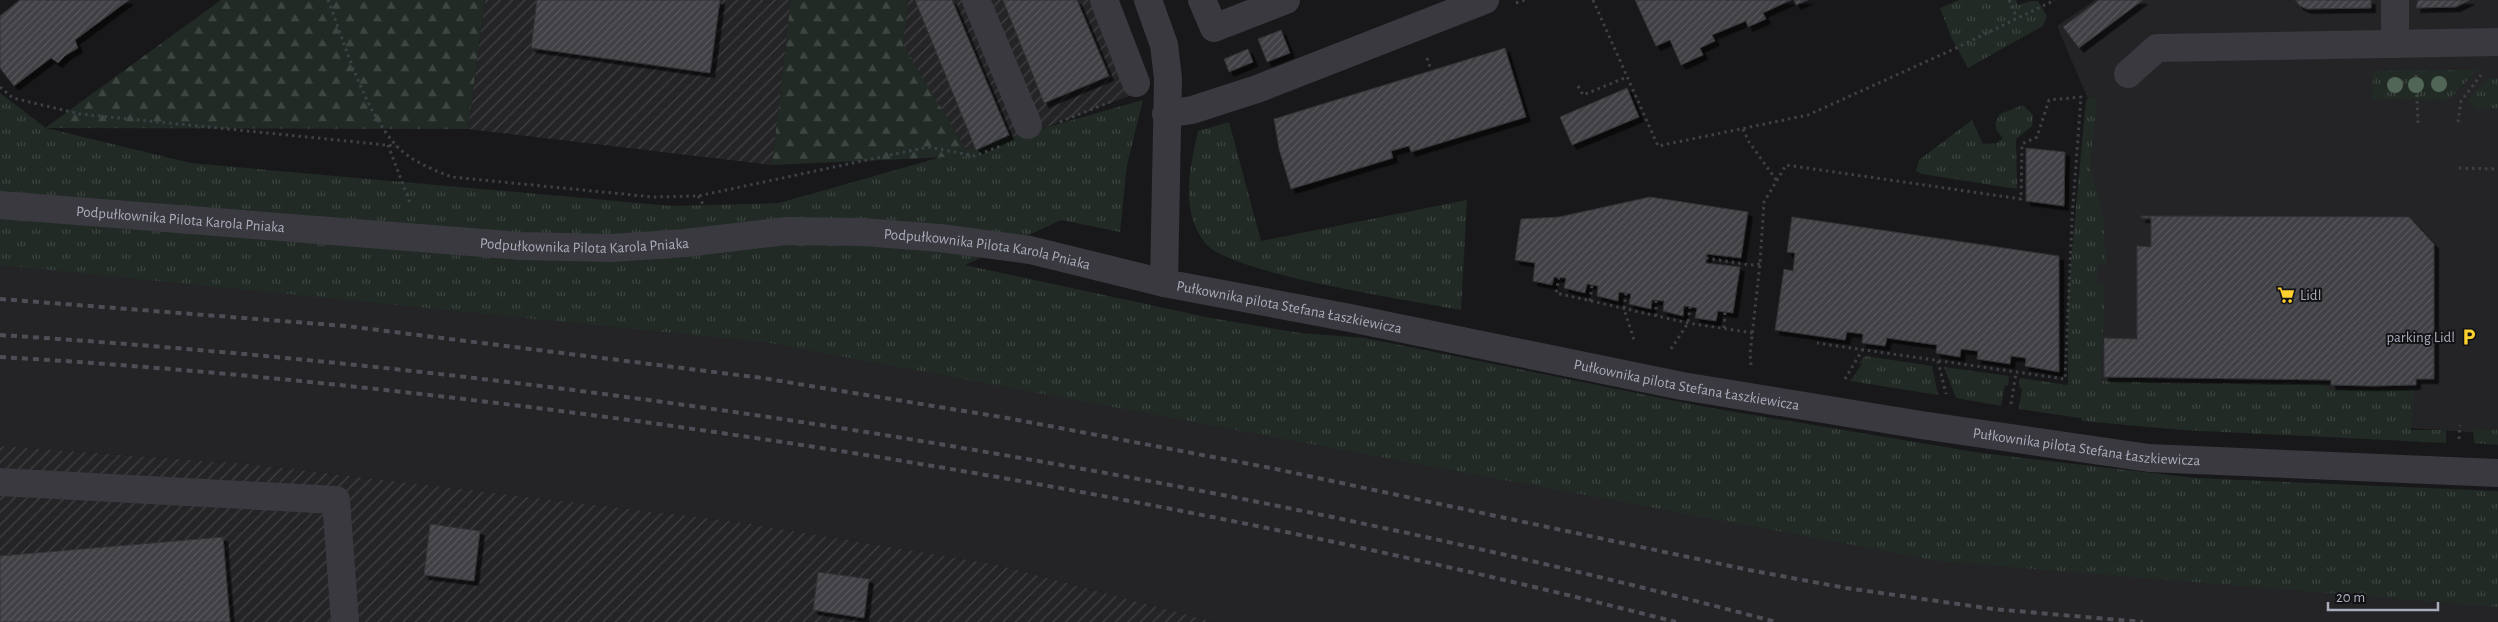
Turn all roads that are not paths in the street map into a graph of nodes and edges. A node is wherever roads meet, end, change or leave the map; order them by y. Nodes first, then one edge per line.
1 (976, 0) edge
2 (1104, 0) edge
3 (1148, 0) edge
4 (1202, 0) edge
5 (1286, 0) edge
6 (1485, 0) edge
7 (2395, 0) edge
8 (2498, 42) edge
9 (2395, 44) junction
10 (2128, 74) dead end
11 (1136, 83) dead end
12 (1166, 114) junction
13 (1028, 125) dead end
14 (0, 205) edge
15 (1164, 283) junction
16 (2498, 473) edge
17 (0, 482) edge
18 (345, 622) edge

1 - 13 street
2 - 11 street
3 - 12 street, Pułkownika pilota Stefana Łaszkiewicza
4 - 5 street
6 - 12 street
7 - 9 street
8 - 9 street
9 - 10 street
12 - 15 street, Pułkownika pilota Stefana Łaszkiewicza
14 - 15 street, Podpułkownika Pilota Karola Pniaka
15 - 16 street, Pułkownika pilota Stefana Łaszkiewicza
17 - 18 street

